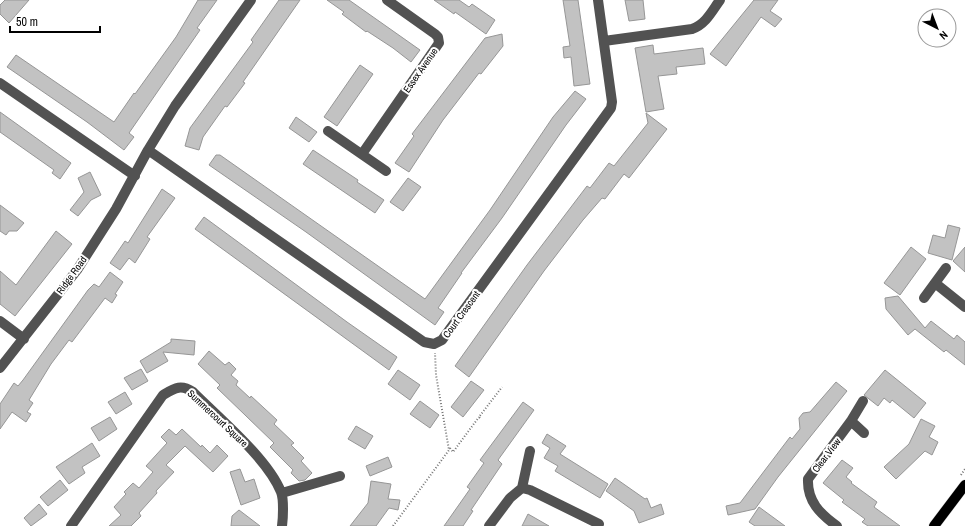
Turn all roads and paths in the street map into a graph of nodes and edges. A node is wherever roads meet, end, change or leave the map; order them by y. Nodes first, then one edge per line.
1 (251, 0) edge
2 (388, 0) edge
3 (598, 0) edge
4 (720, 0) edge
5 (604, 41) junction
6 (0, 83) edge
7 (328, 131) dead end
8 (148, 150) junction
9 (362, 154) junction
10 (386, 171) dead end
11 (135, 176) junction
12 (946, 268) dead end
13 (935, 283) junction
14 (924, 298) dead end
15 (965, 307) edge
16 (0, 321) edge
17 (24, 339) junction
18 (434, 344) junction
19 (0, 368) edge
20 (502, 387) dead end
21 (863, 401) dead end
22 (851, 421) junction
23 (864, 433) dead end
24 (449, 447) junction
25 (530, 451) dead end
26 (340, 476) dead end
27 (965, 485) edge
28 (522, 488) junction
29 (282, 493) junction
30 (599, 524) dead end
31 (70, 526) edge
32 (282, 526) edge
33 (392, 526) edge
34 (490, 526) edge
35 (837, 526) edge
36 (934, 526) edge

1 - 8 street, Ridge Road
2 - 9 street, Essex Avenue
3 - 5 street, Court Crescent
4 - 5 street
5 - 18 street, Court Crescent
6 - 11 street
7 - 9 street
8 - 11 street, Ridge Road
8 - 18 street, Court Crescent
9 - 10 street
11 - 17 street, Ridge Road
12 - 13 street
13 - 14 street
13 - 15 street
16 - 17 street
17 - 19 street, Ridge Road
18 - 24 path
20 - 24 path
21 - 22 street, Clear View
22 - 23 street
22 - 35 street, Clear View
24 - 33 path
25 - 28 street
26 - 29 street
27 - 36 main road
28 - 30 street
28 - 34 street
29 - 31 street, Summercourt Square
29 - 32 street

